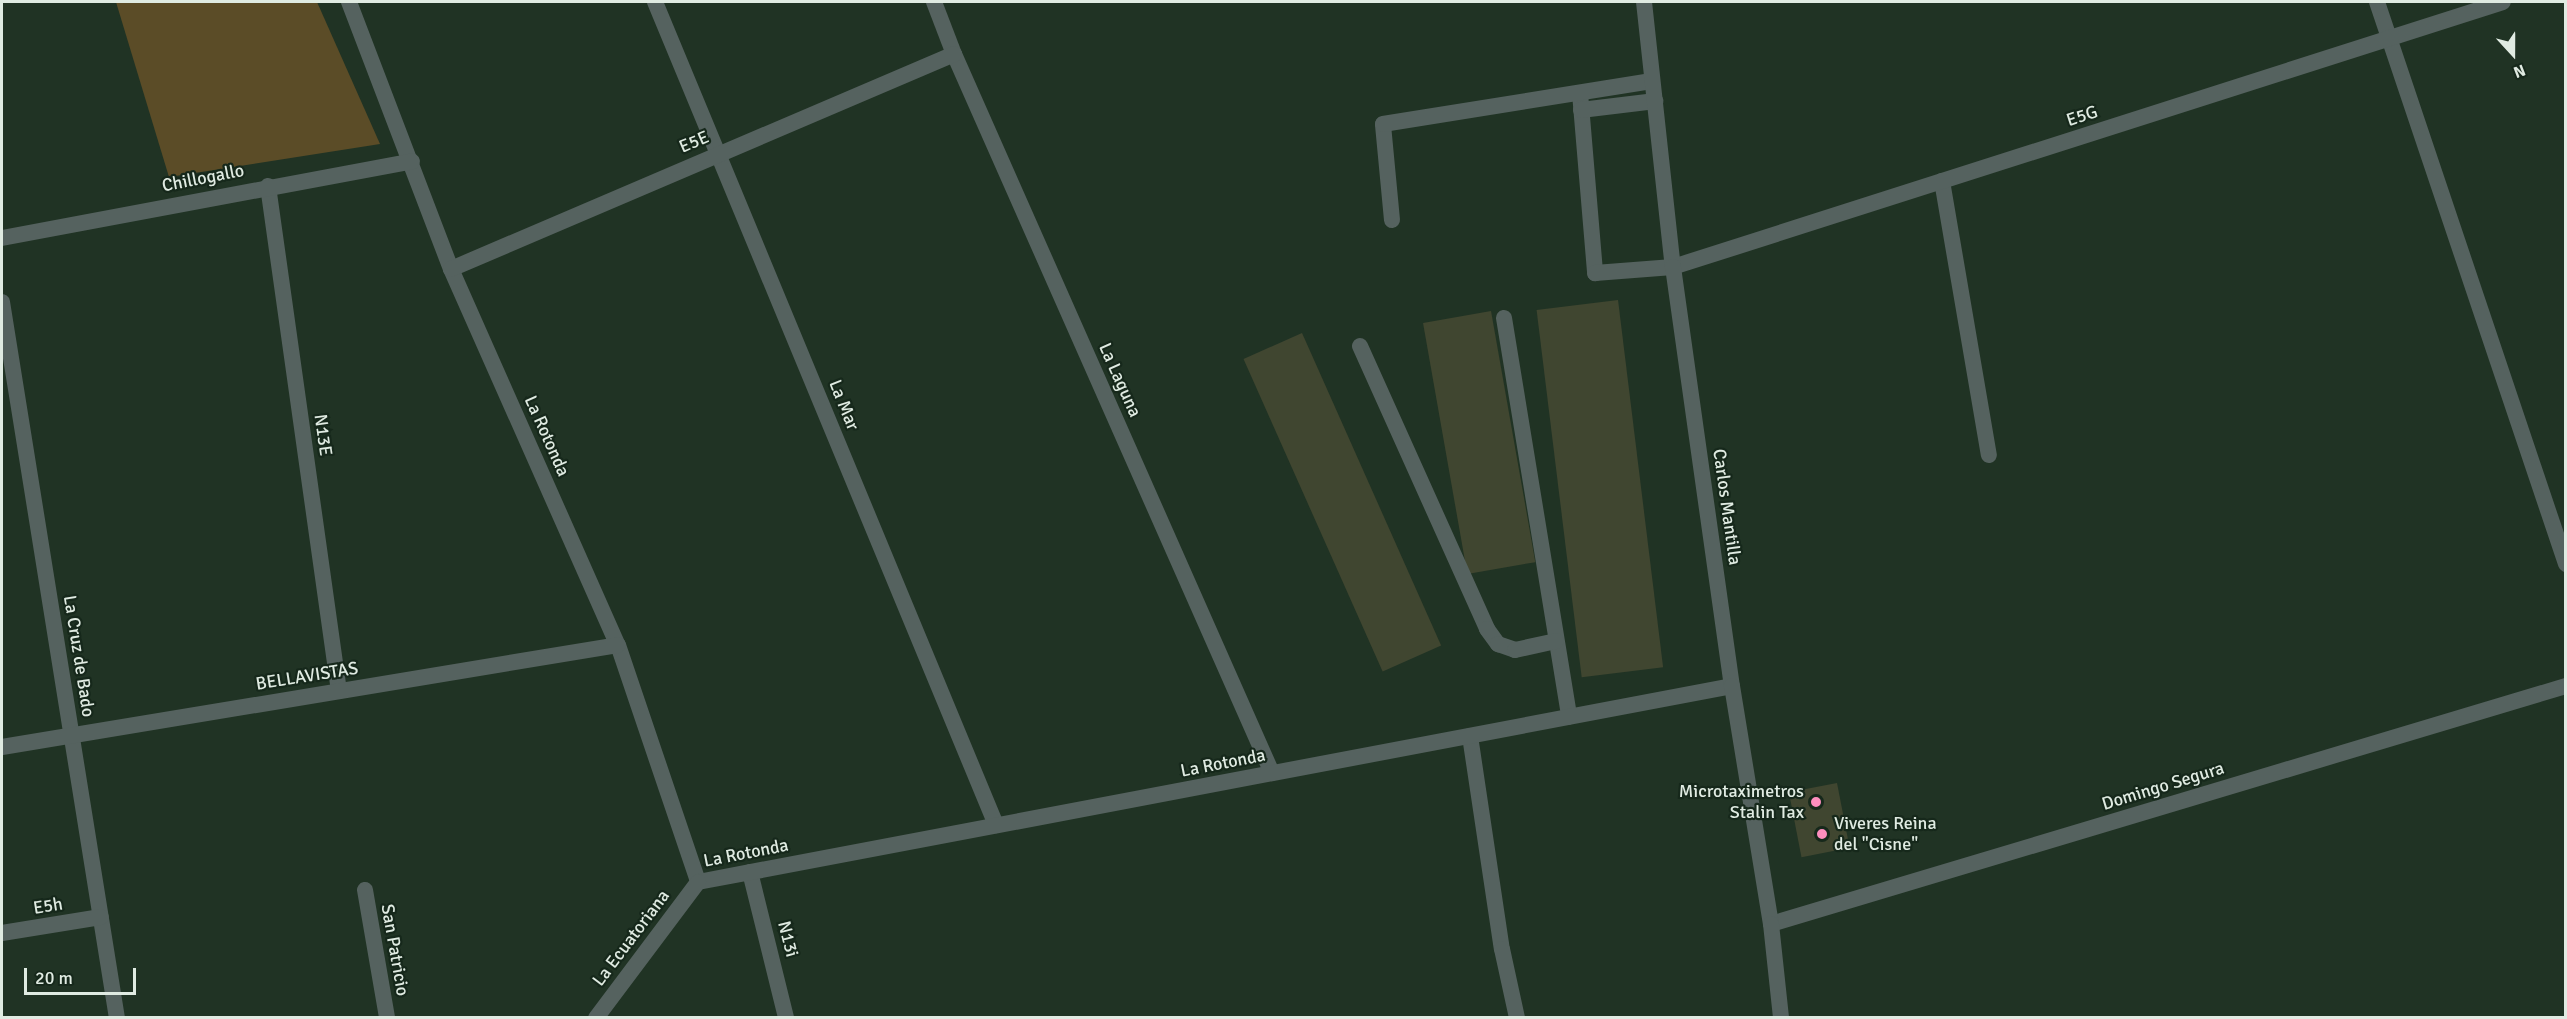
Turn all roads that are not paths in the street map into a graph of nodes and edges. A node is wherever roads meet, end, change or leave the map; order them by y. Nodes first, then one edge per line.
1 (349, 2) edge
2 (655, 2) edge
3 (934, 2) edge
4 (1644, 2) edge
5 (2377, 2) edge
6 (2503, 2) edge
7 (2389, 38) junction
8 (954, 54) junction
9 (1652, 81) junction
10 (1580, 93) junction
11 (1655, 101) junction
12 (1581, 110) junction
13 (719, 153) junction
14 (412, 161) junction
15 (1942, 181) junction
16 (268, 186) junction
17 (1392, 220) dead end
18 (2, 238) edge
19 (1673, 267) junction
20 (451, 269) junction
21 (2, 302) edge
22 (1504, 318) dead end
23 (1360, 346) dead end
24 (1989, 455) dead end
25 (2565, 564) edge
26 (1556, 641) junction
27 (618, 645) junction
28 (1732, 686) junction
29 (2565, 686) edge
30 (339, 691) junction
31 (1569, 717) junction
32 (72, 734) junction
33 (1470, 736) junction
34 (2, 747) edge
35 (1272, 773) junction
36 (996, 825) junction
37 (750, 872) junction
38 (698, 882) junction
39 (365, 890) dead end
40 (101, 917) junction
41 (1771, 924) junction
42 (2, 933) edge
43 (117, 1017) edge
44 (387, 1017) edge
45 (596, 1017) edge
46 (786, 1017) edge
47 (1517, 1017) edge
48 (1781, 1017) edge

1 - 14 street, La Rotonda
2 - 13 street, La Mar
3 - 8 street, La Laguna
4 - 9 street, Carlos Mantilla
5 - 7 street
6 - 7 street, E5G
7 - 15 street, E5G
7 - 25 street
8 - 13 street, E5E
8 - 35 street, La Laguna
9 - 10 street
9 - 11 street, Carlos Mantilla
10 - 12 street
10 - 17 street
11 - 12 street
11 - 19 street, Carlos Mantilla
12 - 19 street, E5G
13 - 20 street, E5E
13 - 36 street, La Mar
14 - 16 street, Chillogallo
14 - 20 street, La Rotonda
15 - 19 street, E5G
15 - 24 street
16 - 18 street, Chillogallo
16 - 30 street, N13E
19 - 28 street, Carlos Mantilla
20 - 27 street, La Rotonda
21 - 32 street, La Cruz de Bado
22 - 26 street
23 - 26 street
26 - 31 street
27 - 30 street, BELLAVISTAS
27 - 38 street, La Rotonda
28 - 31 street, La Rotonda
28 - 41 street, Carlos Mantilla
29 - 41 street, Domingo Segura
30 - 32 street, BELLAVISTAS
31 - 33 street, La Rotonda
32 - 34 street, BELLAVISTAS
32 - 40 street, La Cruz de Bado
33 - 35 street, La Rotonda
33 - 47 street
35 - 36 street, La Rotonda
36 - 37 street, La Rotonda
37 - 38 street, La Rotonda
37 - 46 street, N13i
38 - 45 street, La Ecuatoriana
39 - 44 street, San Patricio
40 - 42 street, E5h
40 - 43 street, La Cruz de Bado
41 - 48 street, Carlos Mantilla

